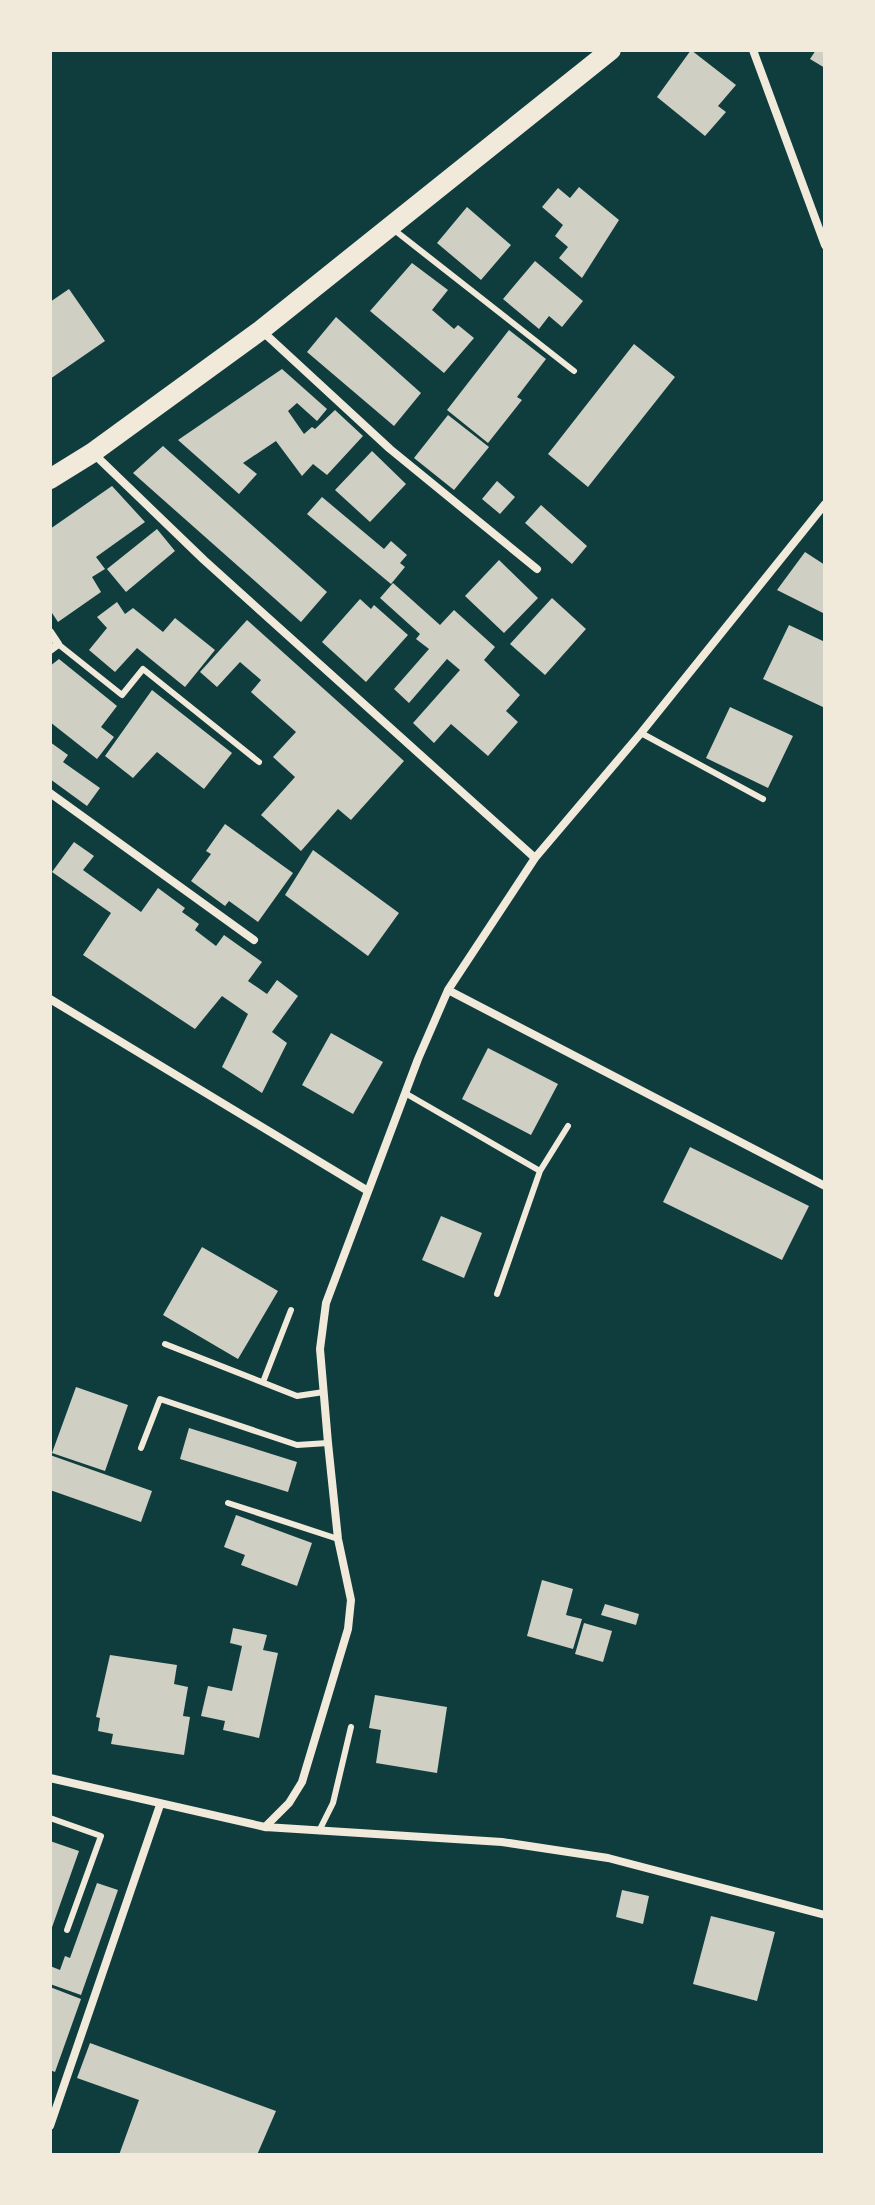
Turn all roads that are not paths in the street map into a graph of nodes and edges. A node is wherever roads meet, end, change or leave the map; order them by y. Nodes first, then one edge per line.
1 (611, 50) edge
2 (753, 50) edge
3 (390, 227) junction
4 (825, 245) edge
5 (261, 330) junction
6 (574, 371) dead end
7 (92, 453) junction
8 (50, 479) edge
9 (825, 504) edge
10 (537, 569) dead end
11 (50, 632) edge
12 (54, 647) edge
13 (641, 733) junction
14 (259, 762) dead end
15 (50, 793) edge
16 (763, 799) dead end
17 (535, 858) junction
18 (254, 940) dead end
19 (448, 990) junction
20 (50, 999) edge
21 (405, 1093) junction
22 (568, 1126) dead end
23 (540, 1171) junction
24 (825, 1186) edge
25 (368, 1191) junction
26 (497, 1294) dead end
27 (291, 1310) dead end
28 (165, 1344) dead end
29 (263, 1382) junction
30 (324, 1392) junction
31 (328, 1443) junction
32 (141, 1448) dead end
33 (228, 1503) dead end
34 (338, 1539) junction
35 (351, 1727) dead end
36 (50, 1778) edge
37 (160, 1805) junction
38 (50, 1818) edge
39 (265, 1827) junction
40 (319, 1831) junction
41 (825, 1915) edge
42 (67, 1930) dead end
43 (50, 2126) edge

1 - 3 main road
2 - 4 street
3 - 5 main road
3 - 6 lane
5 - 7 main road
5 - 10 street
7 - 8 main road
7 - 17 street
9 - 13 street
11 - 12 street
12 - 14 lane
13 - 16 lane
13 - 17 street
15 - 18 street
17 - 19 street
19 - 21 street
19 - 24 street
20 - 25 street
21 - 23 lane
21 - 25 street
22 - 23 lane
23 - 26 lane
25 - 30 street
27 - 29 lane
28 - 29 lane
29 - 30 lane
30 - 31 street
31 - 32 lane
31 - 34 street
33 - 34 lane
34 - 39 street
35 - 40 lane
36 - 37 street
37 - 39 street
37 - 43 street
38 - 42 lane
39 - 40 street
40 - 41 street

